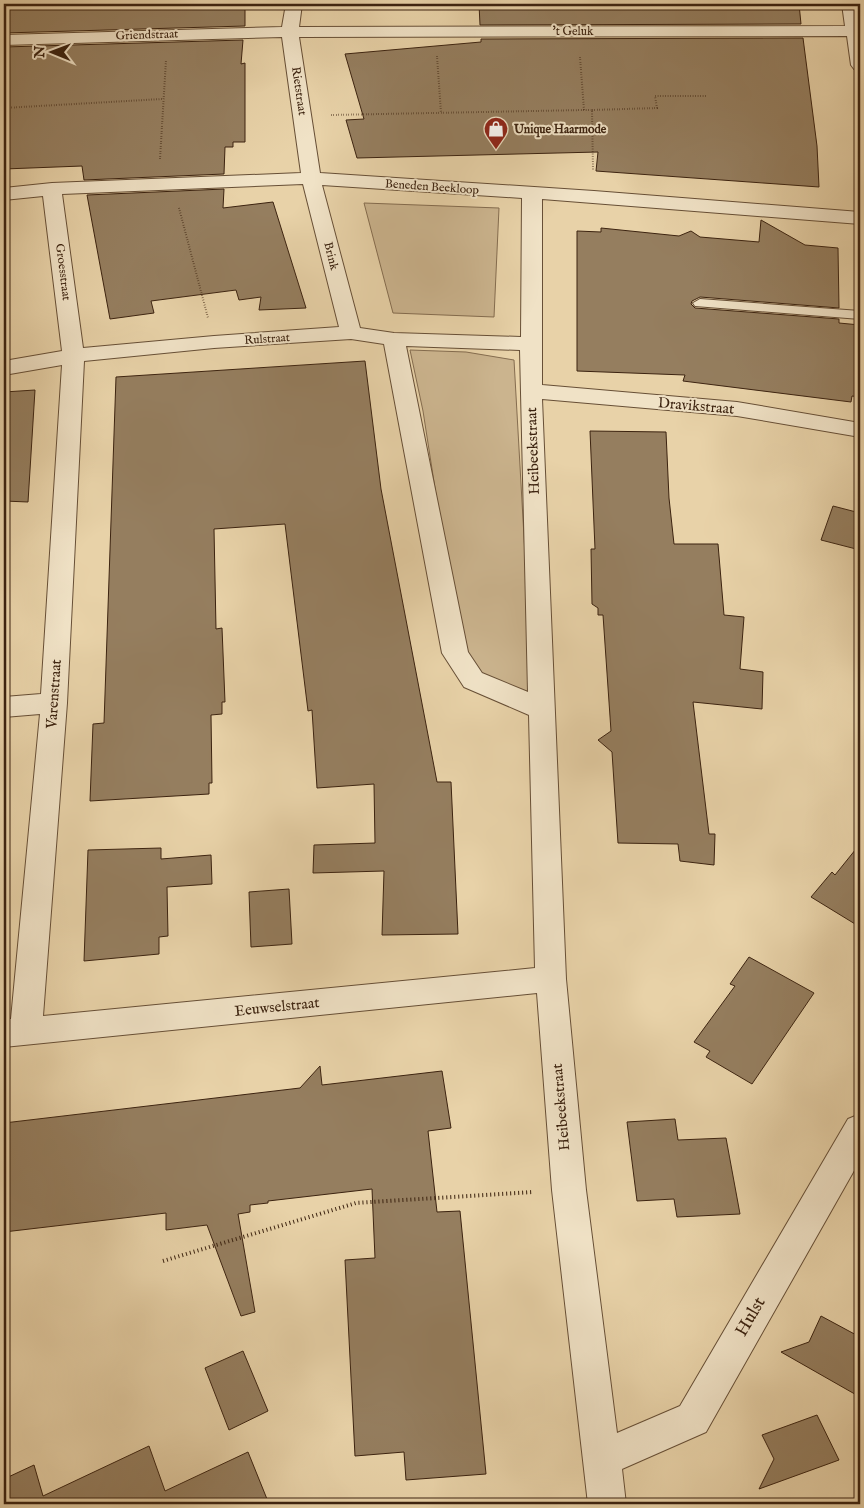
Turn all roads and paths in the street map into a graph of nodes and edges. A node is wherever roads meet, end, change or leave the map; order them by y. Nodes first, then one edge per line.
1 (294, 4) edge
2 (850, 4) edge
3 (434, 31) junction
4 (579, 31) junction
5 (856, 31) junction
6 (290, 32) junction
7 (166, 34) junction
8 (4, 40) edge
9 (860, 65) edge
10 (706, 96) dead end
11 (162, 99) junction
12 (4, 108) edge
13 (584, 110) junction
14 (592, 110) junction
15 (441, 113) junction
16 (303, 115) junction
17 (311, 178) junction
18 (172, 183) junction
19 (52, 189) junction
20 (4, 194) edge
21 (532, 194) junction
22 (594, 197) junction
23 (860, 218) edge
24 (700, 303) dead end
25 (860, 315) edge
26 (351, 333) junction
27 (394, 339) junction
28 (214, 342) junction
29 (531, 344) junction
30 (73, 356) junction
31 (4, 368) edge
32 (531, 391) junction
33 (860, 430) edge
34 (54, 703) junction
35 (4, 707) edge
36 (540, 709) junction
37 (550, 980) junction
38 (15, 1033) edge
39 (860, 1129) edge
40 (569, 1190) junction
41 (163, 1261) dead end
42 (602, 1459) junction
43 (606, 1504) edge

1 - 6 street, Rietstraat
2 - 5 street
3 - 4 street, 't Geluk
3 - 6 street, 't Geluk
3 - 15 path
4 - 5 street, 't Geluk
4 - 13 path
5 - 9 street
6 - 7 street, Griendstraat
6 - 16 street, Rietstraat
7 - 8 street, Griendstraat
7 - 11 path
10 - 14 path
11 - 12 path
11 - 18 path
13 - 14 path
13 - 15 path
14 - 22 path
15 - 16 path
16 - 17 street, Rietstraat
17 - 18 street, Beneden Beekloop
17 - 21 street, Beneden Beekloop
17 - 26 street, Brink
18 - 19 street, Beneden Beekloop
18 - 28 path
19 - 20 street, Beneden Beekloop
19 - 30 street, Groesstraat
21 - 22 street, Beneden Beekloop
21 - 29 street, Heibeekstraat
22 - 23 street, Beneden Beekloop
24 - 25 lane
26 - 27 street, Rulstraat
26 - 28 street, Rulstraat
27 - 29 street, Rulstraat
27 - 36 street
28 - 30 street, Rulstraat
29 - 32 street, Heibeekstraat
30 - 31 street, Rulstraat
30 - 34 street, Varenstraat
32 - 33 street, Dravikstraat
32 - 36 street, Heibeekstraat
34 - 35 street
34 - 38 street, Varenstraat
36 - 37 street, Heibeekstraat
37 - 38 street, Eeuwselstraat
37 - 40 street, Heibeekstraat
39 - 42 street, Hulst
40 - 41 path
40 - 42 street, Heibeekstraat
42 - 43 street, Heibeekstraat

